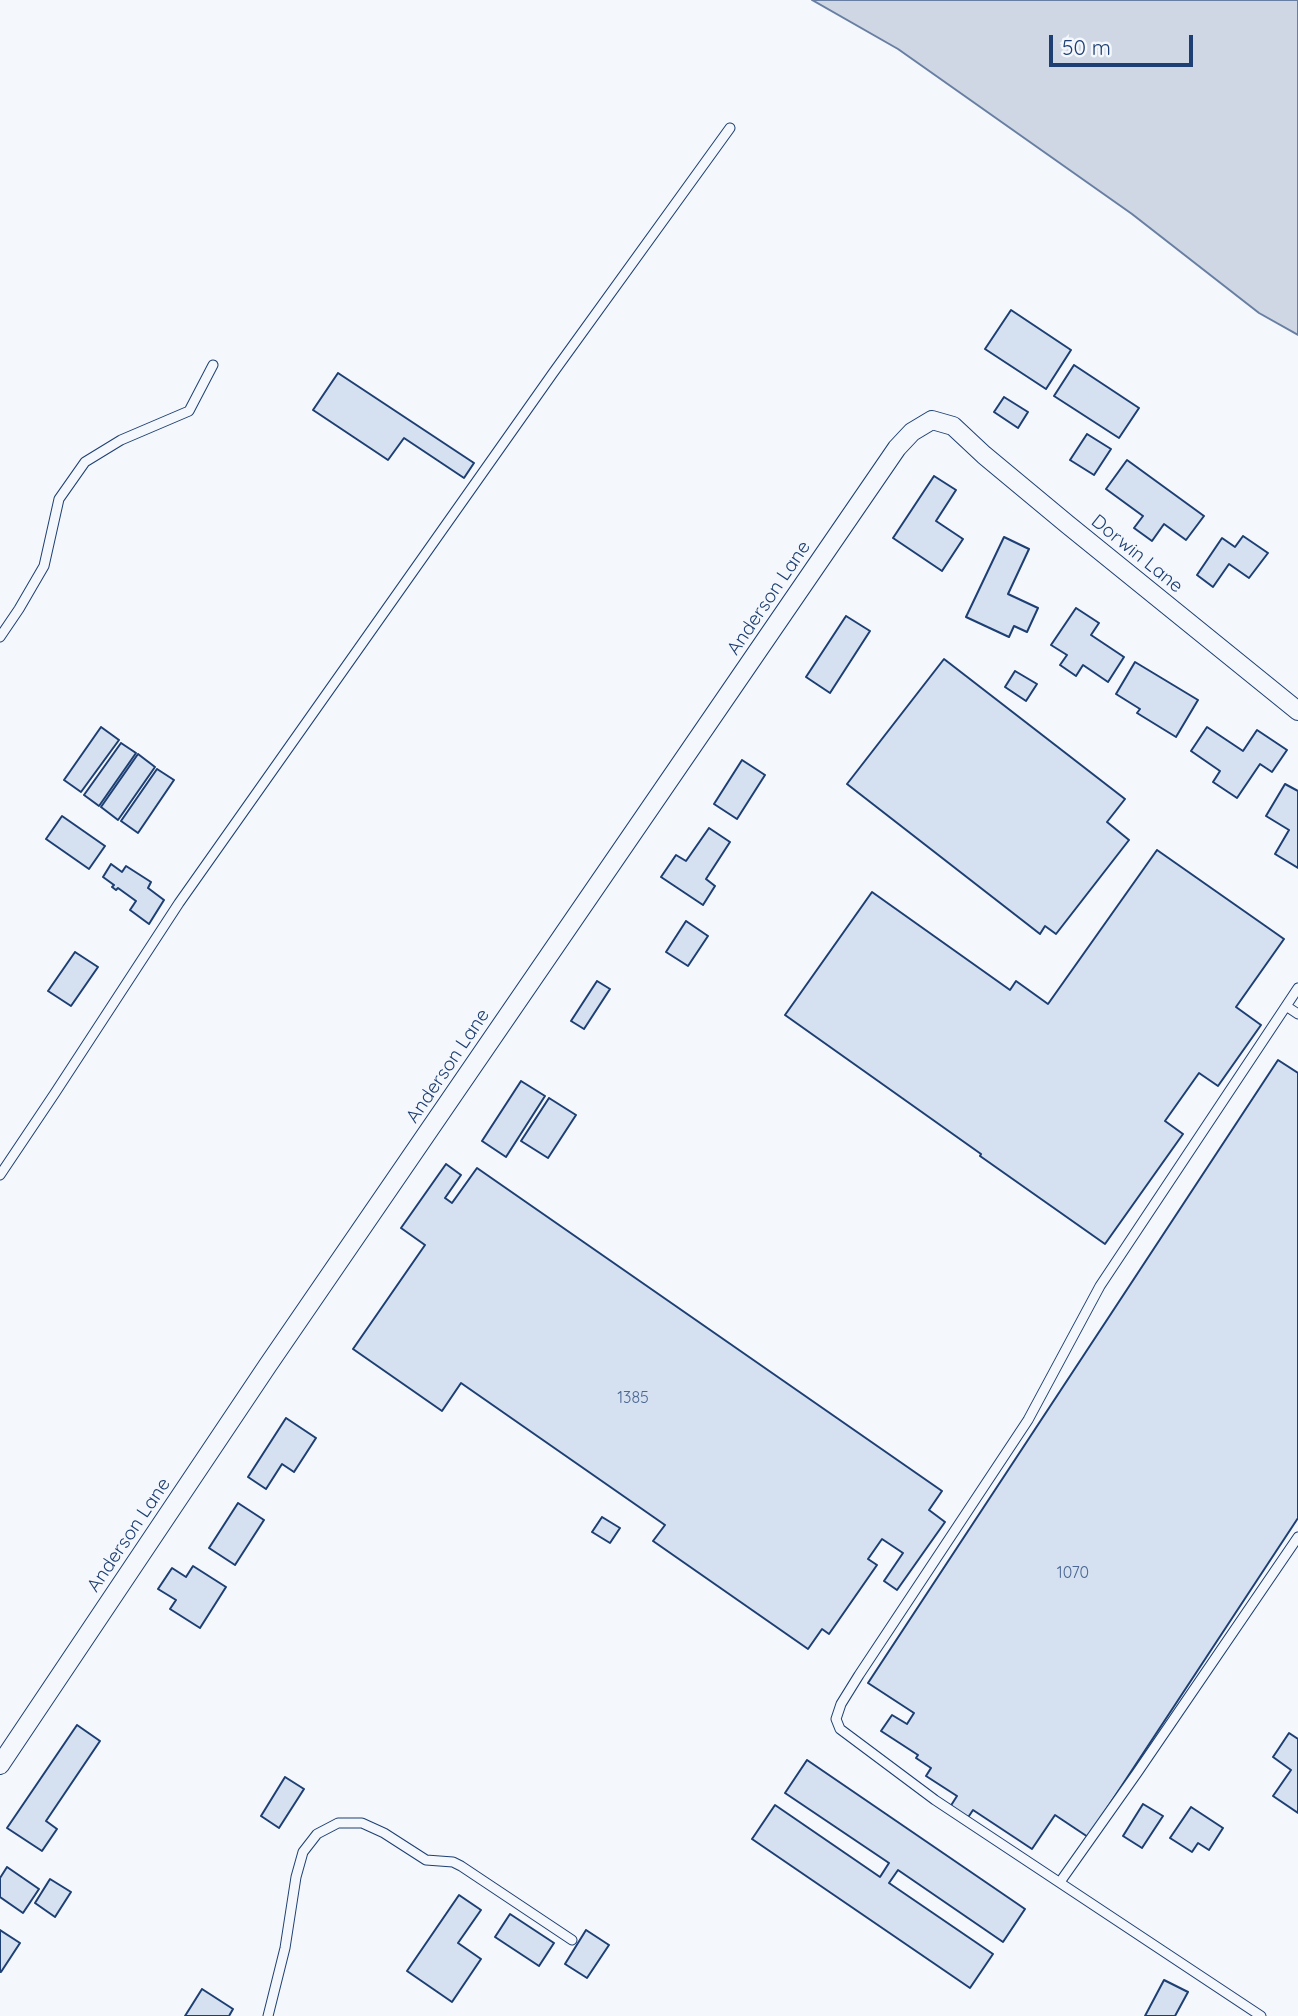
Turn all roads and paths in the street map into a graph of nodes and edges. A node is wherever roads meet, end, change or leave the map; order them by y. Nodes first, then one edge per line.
1 (730, 128) dead end
2 (213, 365) dead end
3 (953, 426) joint
4 (0, 637) edge
5 (1298, 711) edge
6 (1298, 988) edge
7 (1286, 1006) junction
8 (1298, 1014) edge
9 (0, 1175) edge
10 (1298, 1537) edge
11 (0, 1765) edge
12 (1060, 1882) junction
13 (572, 1940) dead end
14 (268, 2016) edge
15 (1261, 2016) edge

1 - 9 lane
2 - 4 lane
3 - 5 street, Dorwin Lane
3 - 11 street, Anderson Lane
6 - 7 lane
7 - 8 lane
7 - 12 lane
10 - 12 lane
12 - 15 lane
13 - 14 lane

